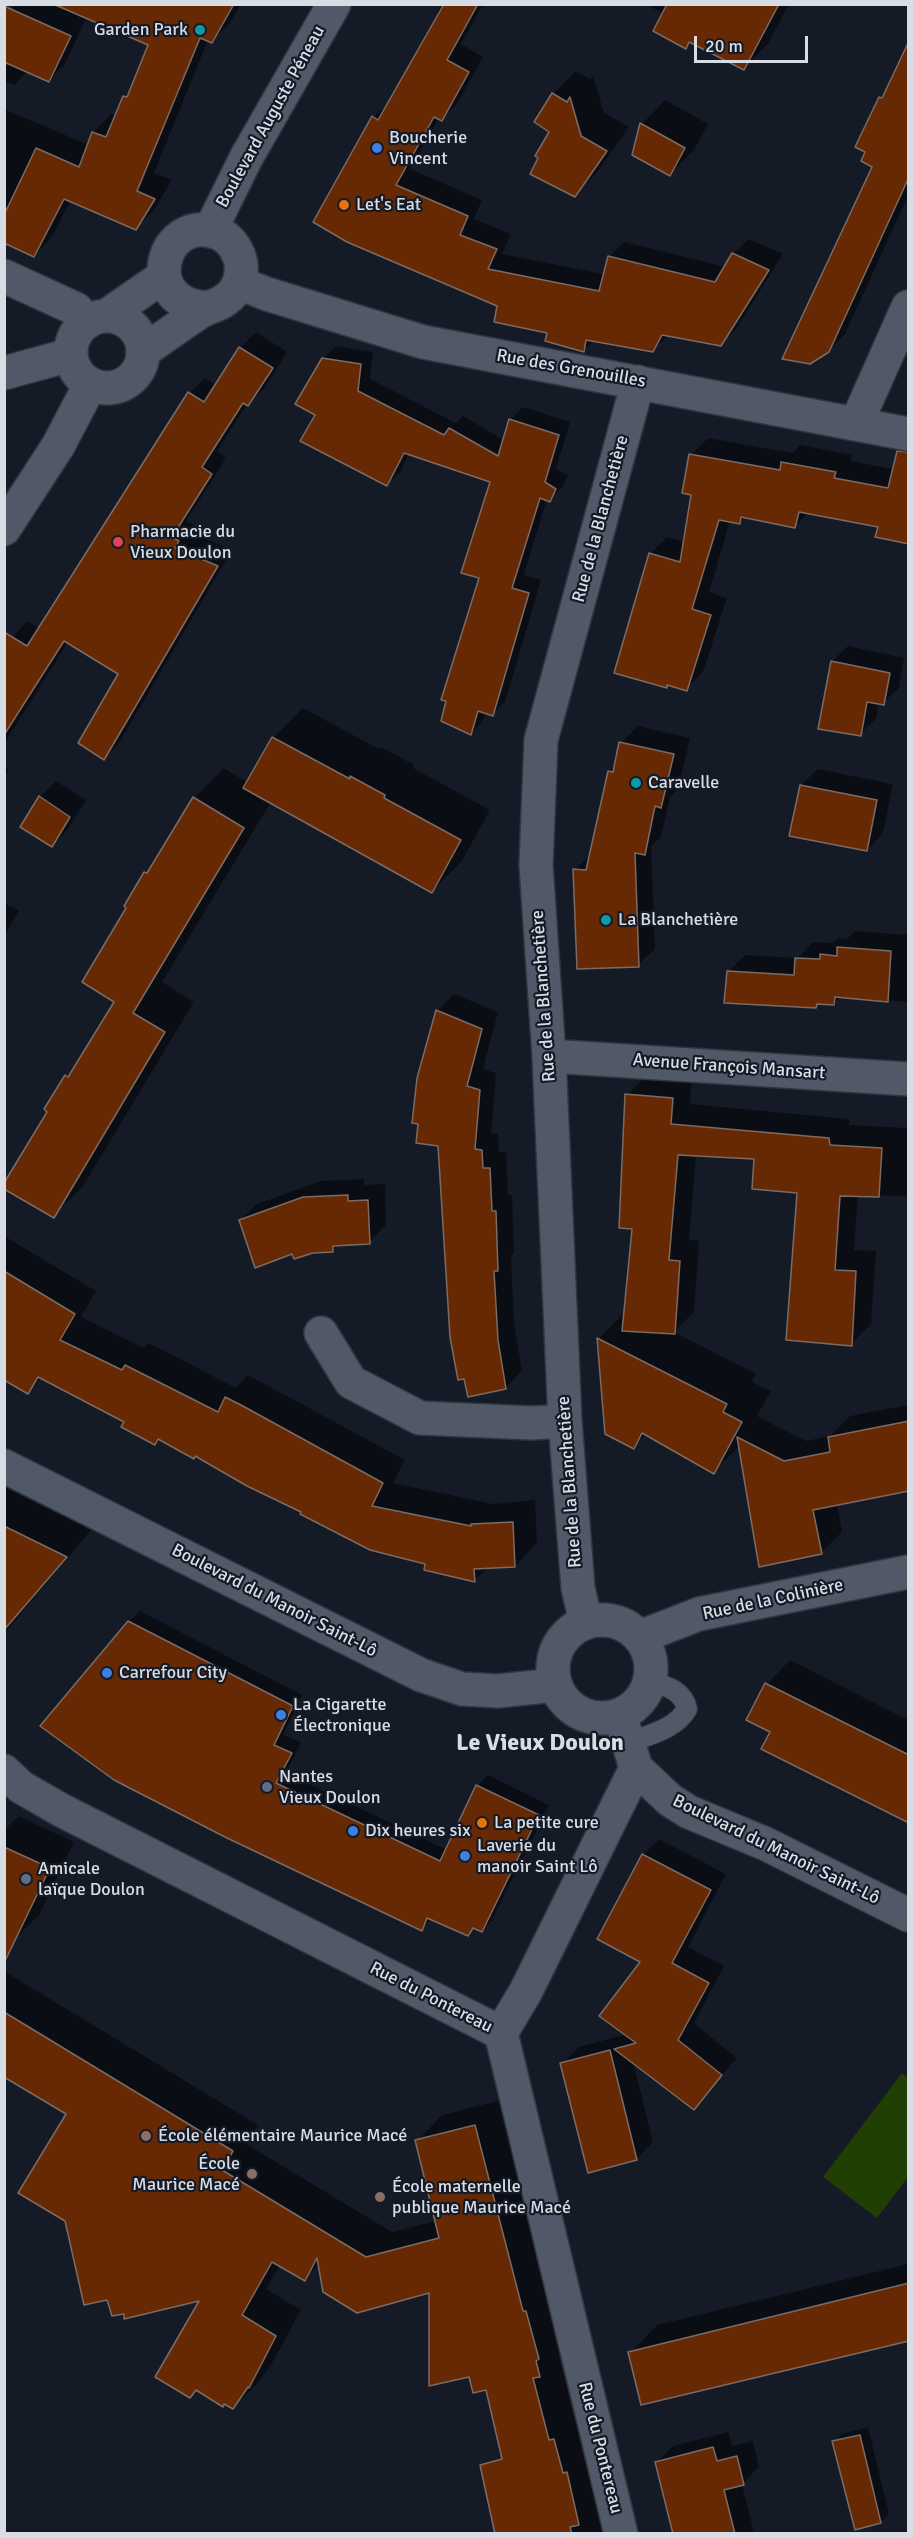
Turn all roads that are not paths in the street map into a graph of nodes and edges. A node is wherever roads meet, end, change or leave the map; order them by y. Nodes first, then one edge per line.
1 (334, 4) edge
2 (210, 231) junction
3 (4, 276) edge
4 (164, 276) junction
5 (239, 283) junction
6 (909, 307) edge
7 (206, 308) junction
8 (97, 319) junction
9 (144, 351) junction
10 (70, 356) junction
11 (4, 372) edge
12 (638, 382) junction
13 (90, 385) junction
14 (856, 424) junction
15 (909, 434) edge
16 (4, 529) edge
17 (549, 1056) junction
18 (909, 1079) edge
19 (321, 1333) dead end
20 (565, 1421) junction
21 (4, 1466) edge
22 (909, 1572) edge
23 (586, 1622) junction
24 (640, 1637) junction
25 (650, 1681) junction
26 (555, 1685) junction
27 (628, 1742) junction
28 (4, 1771) edge
29 (909, 1915) edge
30 (501, 2033) junction
31 (621, 2534) edge

1 - 2 street, Boulevard Auguste Péneau
2 - 4 street, Boulevard Auguste Péneau
2 - 5 street, Boulevard Auguste Péneau
3 - 8 street
4 - 7 street
4 - 8 street
5 - 7 street
5 - 12 street, Rue des Grenouilles
6 - 14 street
7 - 9 street
8 - 9 street
8 - 10 street
9 - 13 street
10 - 11 street
10 - 13 street
12 - 14 street, Rue des Grenouilles
12 - 17 street, Rue de la Blanchetière
13 - 16 street
14 - 15 street, Rue des Grenouilles
17 - 18 street, Avenue François Mansart
17 - 20 street, Rue de la Blanchetière
19 - 20 street
20 - 23 street, Rue de la Blanchetière
21 - 26 street, Boulevard du Manoir Saint-Lô
22 - 24 street, Rue de la Colinière
23 - 24 street
23 - 26 street
24 - 25 street
25 - 27 street
25 - 27 lane
26 - 27 street
27 - 29 street, Boulevard du Manoir Saint-Lô
27 - 30 street
28 - 30 street, Rue du Pontereau
30 - 31 street, Rue du Pontereau

